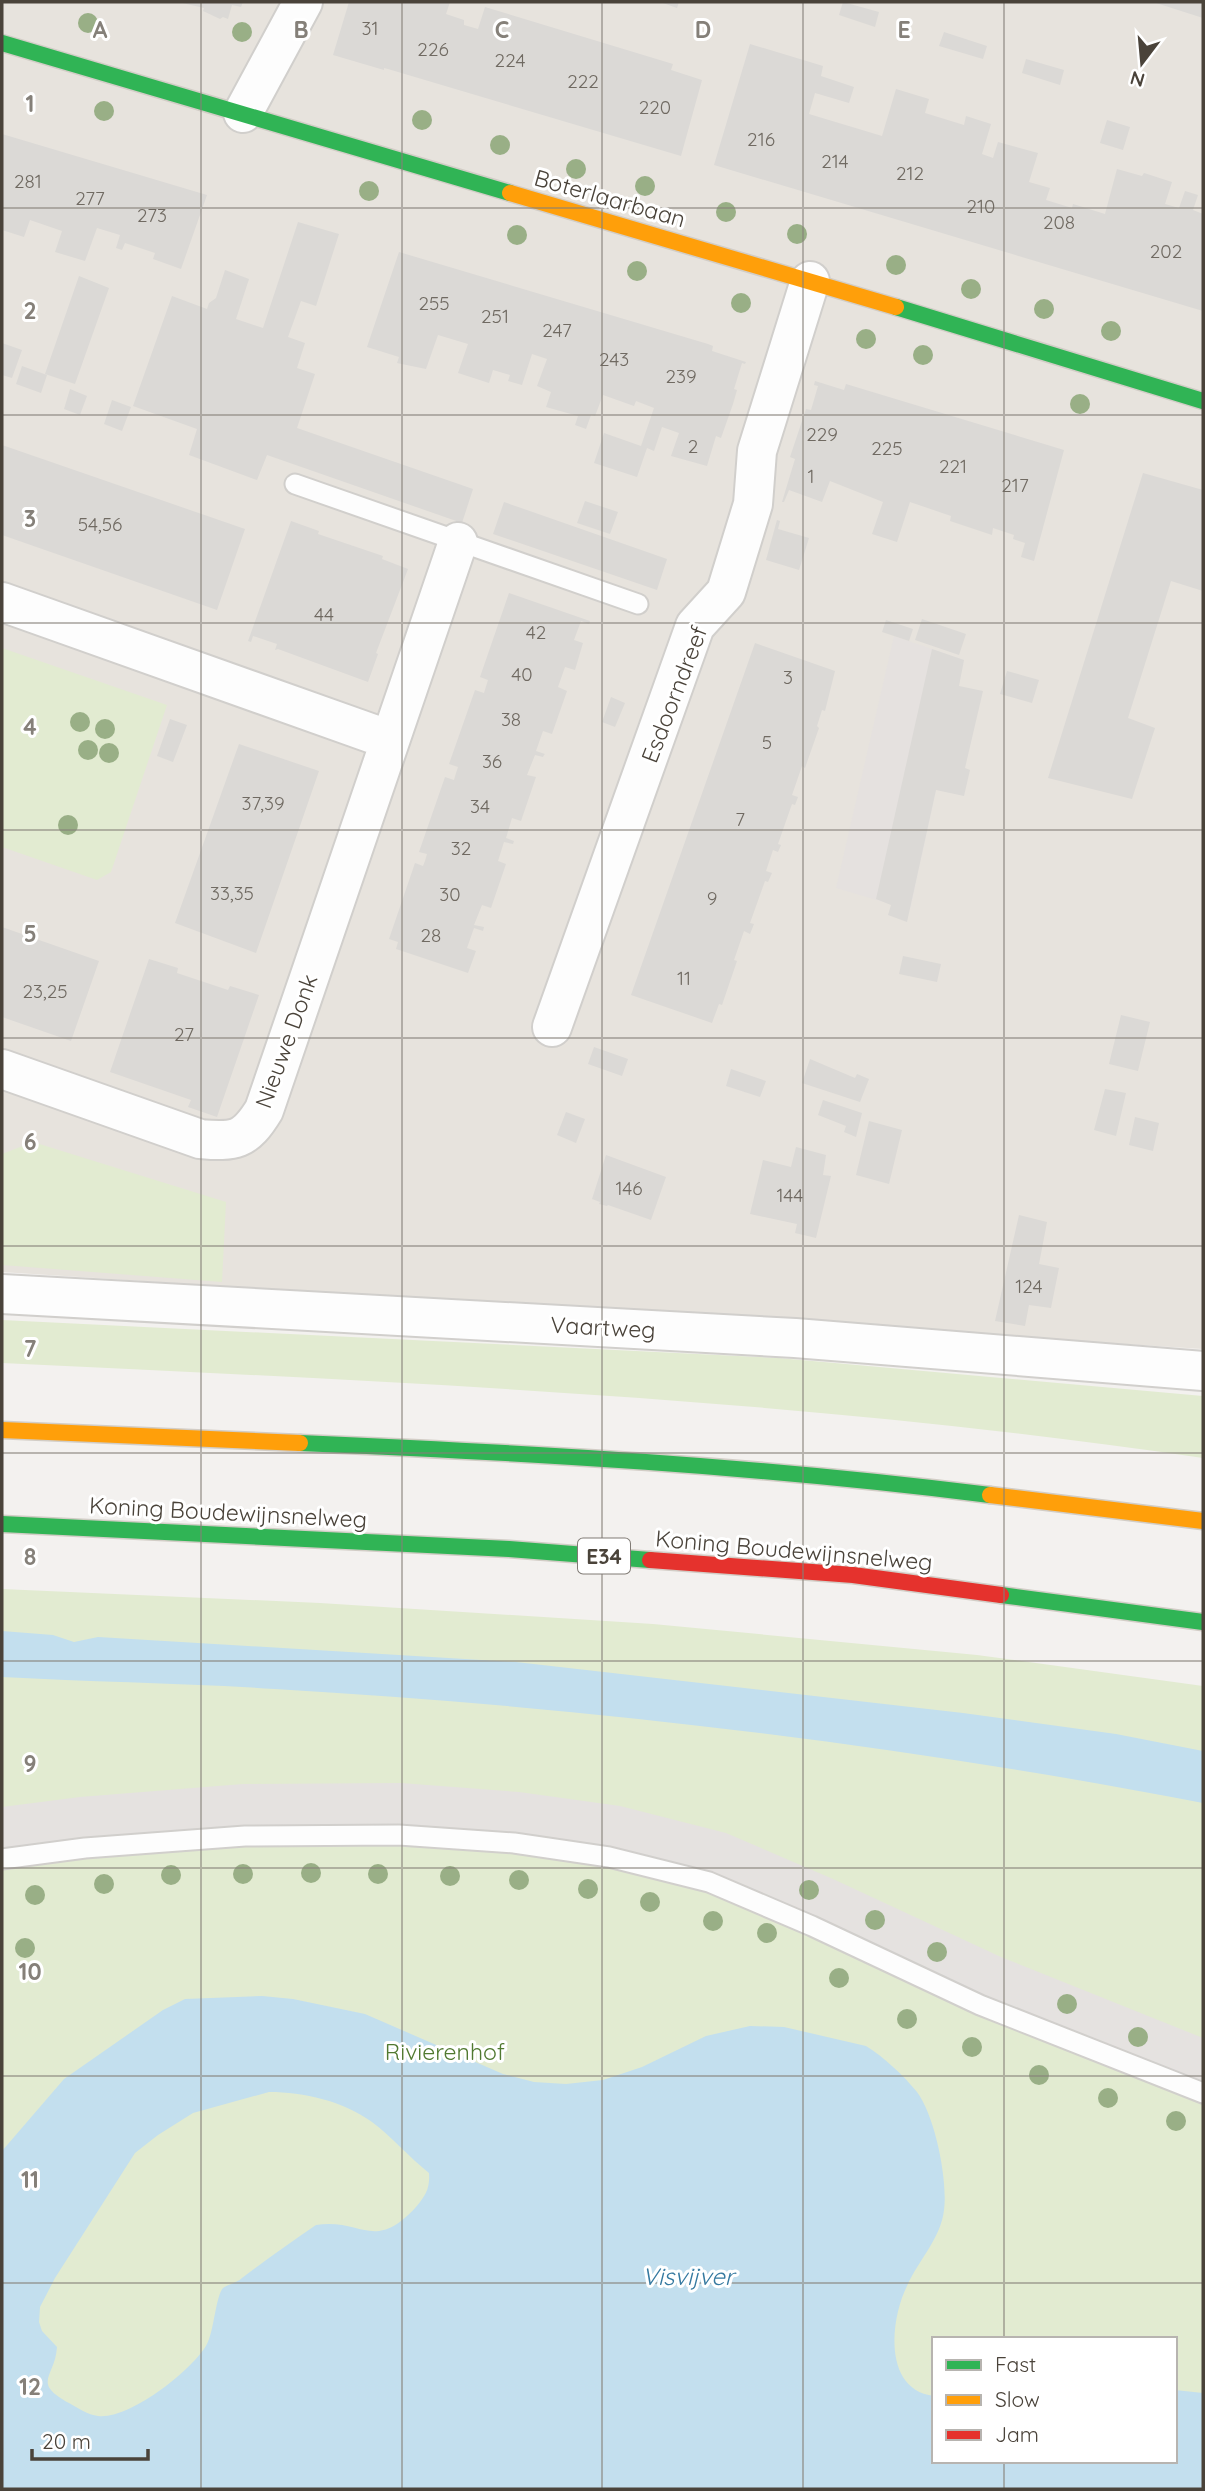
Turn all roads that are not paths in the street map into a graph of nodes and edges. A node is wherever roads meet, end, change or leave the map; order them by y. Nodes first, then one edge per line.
1 (303, 2) edge
2 (2, 43) edge
3 (243, 113) junction
4 (810, 281) junction
5 (1203, 401) edge
6 (295, 484) dead end
7 (458, 542) junction
8 (2, 602) edge
9 (638, 604) dead end
10 (390, 740) junction
11 (552, 1027) dead end
12 (2, 1069) edge
13 (2, 1294) edge
14 (1203, 1371) edge
15 (2, 1430) edge
16 (1203, 1521) edge
17 (2, 1524) edge
18 (1203, 1622) edge
19 (2, 1859) edge
20 (1203, 2093) edge

1 - 3 street
2 - 3 main road, Boterlaarbaan
3 - 4 main road, Boterlaarbaan
4 - 5 main road, Boterlaarbaan
4 - 11 street, Esdoorndreef
6 - 7 lane
7 - 9 lane
7 - 10 street, Nieuwe Donk
8 - 10 street
10 - 12 street, Nieuwe Donk
13 - 14 street, Vaartweg
15 - 16 main road
17 - 18 main road, Koning Boudewijnsnelweg / E34
19 - 20 lane

